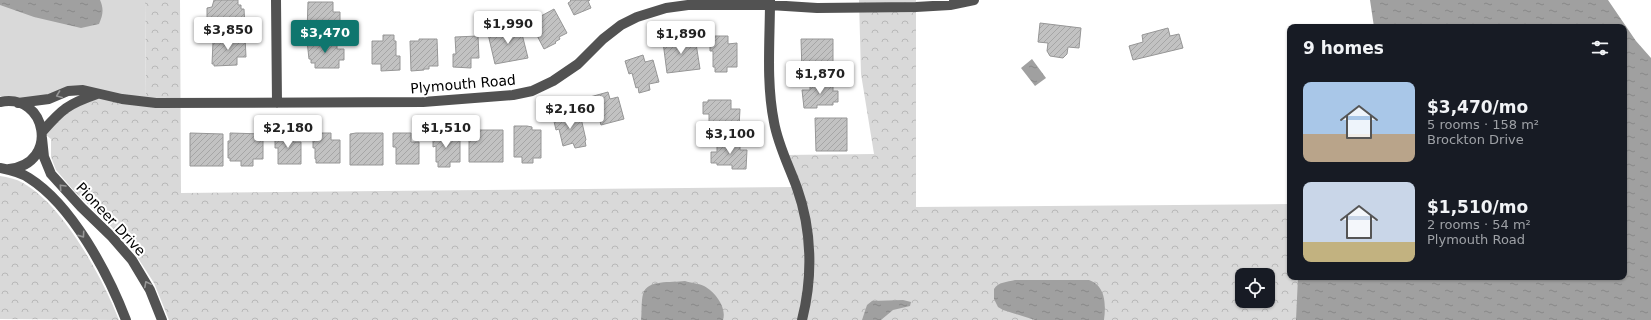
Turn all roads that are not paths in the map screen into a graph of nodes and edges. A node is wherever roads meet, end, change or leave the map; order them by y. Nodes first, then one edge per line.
1 (276, 0) edge
2 (974, 0) edge
3 (770, 3) edge
4 (97, 94) junction
5 (0, 96) edge
6 (0, 102) edge
7 (16, 102) junction
8 (277, 103) junction
9 (42, 135) junction
10 (0, 168) edge
11 (126, 320) edge
12 (162, 320) edge
13 (802, 320) edge

1 - 8 street
2 - 3 street, Plymouth Road
3 - 8 street, Plymouth Road
3 - 13 street
4 -> 7 street, Plymouth Road
4 - 8 street, Plymouth Road
4 - 9 street, Plymouth Road
5 - 7 street
6 - 7 street, Plymouth Road
7 - 9 street, Pioneer Drive
9 - 10 street, Plymouth Road
12 -> 9 street, Pioneer Drive
10 -> 11 street, Pioneer Drive

